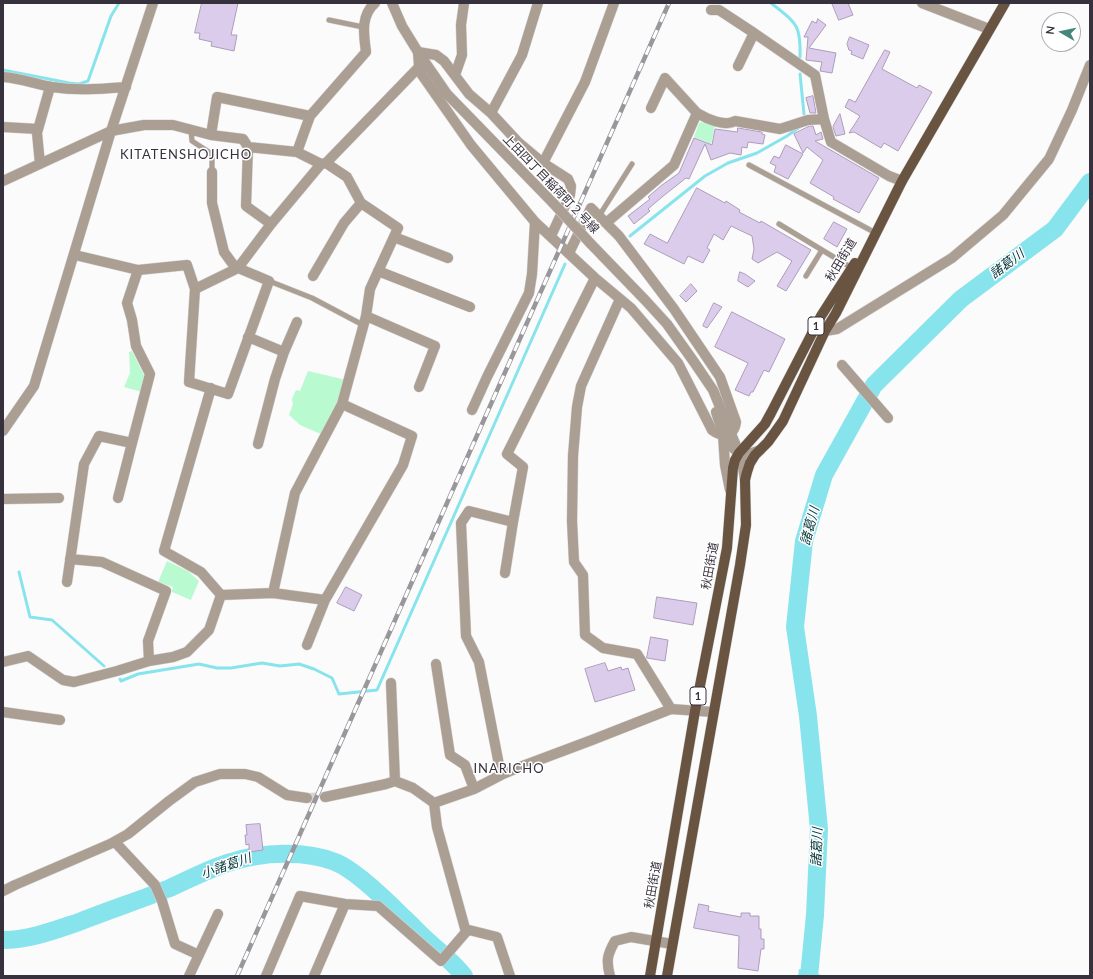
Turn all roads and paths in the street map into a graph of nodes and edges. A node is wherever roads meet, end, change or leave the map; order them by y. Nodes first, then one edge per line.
1 (153, 3) edge
2 (375, 3) edge
3 (392, 3) edge
4 (464, 3) edge
5 (538, 3) edge
6 (614, 3) edge
7 (922, 3) edge
8 (1005, 3) edge
9 (711, 10) dead end
10 (329, 20) dead end
11 (363, 27) junction
12 (989, 29) junction
13 (754, 33) junction
14 (418, 52) junction
15 (1090, 65) edge
16 (738, 66) dead end
17 (419, 67) junction
18 (455, 75) junction
19 (3, 77) edge
20 (50, 87) junction
21 (126, 87) junction
22 (651, 108) dead end
23 (491, 113) junction
24 (697, 113) junction
25 (310, 116) junction
26 (824, 120) junction
27 (3, 127) edge
28 (38, 128) junction
29 (191, 130) junction
30 (111, 131) junction
31 (210, 134) junction
32 (248, 147) junction
33 (297, 152) junction
34 (323, 163) junction
35 (543, 163) junction
36 (40, 164) junction
37 (632, 164) dead end
38 (750, 165) dead end
39 (212, 172) joint
40 (3, 181) edge
41 (902, 181) junction
42 (893, 199) junction
43 (362, 203) junction
44 (599, 216) junction
45 (535, 222) junction
46 (271, 224) junction
47 (606, 224) junction
48 (780, 224) dead end
49 (872, 232) junction
50 (551, 236) junction
51 (394, 237) junction
52 (822, 250) junction
53 (569, 253) junction
54 (75, 255) junction
55 (448, 258) dead end
56 (238, 268) junction
57 (852, 268) junction
58 (138, 270) junction
59 (378, 272) junction
60 (313, 276) dead end
61 (806, 276) dead end
62 (595, 278) junction
63 (269, 281) junction
64 (195, 289) junction
65 (620, 299) junction
66 (470, 307) dead end
67 (365, 321) junction
68 (297, 322) dead end
69 (825, 331) junction
70 (248, 337) junction
71 (284, 352) junction
72 (842, 364) dead end
73 (419, 387) dead end
74 (211, 388) junction
75 (342, 404) junction
76 (472, 410) dead end
77 (888, 418) dead end
78 (3, 431) edge
79 (727, 434) junction
80 (754, 436) junction
81 (132, 443) junction
82 (258, 444) dead end
83 (760, 450) junction
84 (739, 452) junction
85 (745, 480) junction
86 (731, 494) junction
87 (59, 498) dead end
88 (118, 498) dead end
89 (3, 499) edge
90 (513, 522) junction
91 (70, 560) junction
92 (505, 573) dead end
93 (67, 582) dead end
94 (273, 593) junction
95 (221, 595) junction
96 (325, 600) junction
97 (307, 646) dead end
98 (149, 661) junction
99 (3, 662) edge
100 (436, 664) dead end
101 (391, 683) dead end
102 (671, 709) junction
103 (695, 711) junction
104 (3, 712) edge
105 (713, 712) junction
106 (60, 720) dead end
107 (501, 775) junction
108 (395, 781) junction
109 (474, 789) junction
110 (325, 797) tunnel mouth
111 (307, 798) tunnel mouth
112 (434, 803) junction
113 (114, 842) junction
114 (3, 891) edge
115 (346, 904) junction
116 (218, 914) dead end
117 (465, 929) junction
118 (656, 941) junction
119 (672, 944) junction
120 (199, 955) junction
121 (189, 976) edge
122 (266, 976) edge
123 (314, 976) edge
124 (510, 976) edge
125 (610, 976) edge
126 (650, 976) edge
127 (667, 976) edge

1 - 21 street
2 - 11 street
3 - 14 street, 上田四丁目稲荷町２号線
4 - 18 street
5 - 23 street
6 - 35 street
7 - 12 street
8 - 12 main road, 秋田街道 / 1
9 - 13 street
10 - 11 lane
11 - 25 street
12 - 41 main road, 秋田街道 / 1
13 - 16 street
13 - 26 street
14 - 17 street
14 - 18 street
14 - 79 street, 上田四丁目稲荷町２号線, bridge
15 - 69 street
17 - 34 street
17 - 45 street
18 - 23 street
19 - 20 street
20 - 21 street
20 - 28 street
21 - 30 street
22 - 24 street
23 - 35 street
24 - 26 street
24 - 47 street
25 - 31 street
25 - 33 street
26 - 41 street
27 - 28 street
28 - 36 street
29 - 30 street
29 - 31 street
29 - 39 lane
30 - 36 street
30 - 54 street
31 - 32 street
32 - 33 street
32 - 46 street
33 - 34 street
34 - 43 street
34 - 46 street
35 - 50 street
36 - 40 street
37 - 44 lane
38 - 49 lane
39 - 56 street
41 - 42 main road, 秋田街道 / 1
42 - 49 main road, 秋田街道 / 1
42 - 69 main road, 秋田街道 / 1
43 - 51 street
43 - 60 street
44 - 47 street
44 - 53 street
45 - 50 street
45 - 76 street
46 - 56 street
47 - 79 street
48 - 52 lane
49 - 57 main road, 秋田街道 / 1
50 - 53 street
51 - 55 street
51 - 59 street
52 - 57 lane
52 - 61 lane
53 - 62 street
54 - 58 street
54 - 78 street
56 - 63 street
56 - 64 street
57 - 80 main road, 秋田街道 / 1
58 - 64 street
58 - 81 street
59 - 66 street
59 - 67 street
62 - 65 street
62 - 90 street
63 - 67 lane
63 - 70 street
64 - 74 street
65 - 79 street
65 - 102 street
67 - 73 street
67 - 75 street
68 - 71 street
69 - 83 main road, 秋田街道 / 1
70 - 71 street
70 - 74 street
71 - 82 street
72 - 77 street
74 - 95 street
75 - 94 street
75 - 96 street
79 - 80 street
79 - 84 street
79 - 86 street
80 - 84 main road, 秋田街道 / 1
81 - 88 street
81 - 91 street
83 - 84 street
83 - 85 main road, 秋田街道 / 1
84 - 85 street
84 - 86 main road, 秋田街道 / 1
85 - 105 main road, 秋田街道 / 1
86 - 103 main road, 秋田街道 / 1
87 - 89 street
90 - 92 street
90 - 107 street
91 - 93 street
91 - 98 street
94 - 95 street
94 - 96 street
95 - 98 street
96 - 97 street
98 - 99 street
100 - 109 street
101 - 108 street
102 - 103 street
102 - 107 street
103 - 105 street
103 - 118 main road, 秋田街道 / 1
104 - 106 street
105 - 119 main road, 秋田街道 / 1
107 - 109 street
108 - 110 street
108 - 112 street
109 - 112 street
111 - 113 street
112 - 117 street
113 - 114 street
113 - 120 street
115 - 117 street
115 - 122 street
115 - 123 street
116 - 120 street
117 - 124 street
118 - 119 street
118 - 125 street
118 - 126 main road, 秋田街道 / 1
119 - 127 main road, 秋田街道 / 1
120 - 121 street

